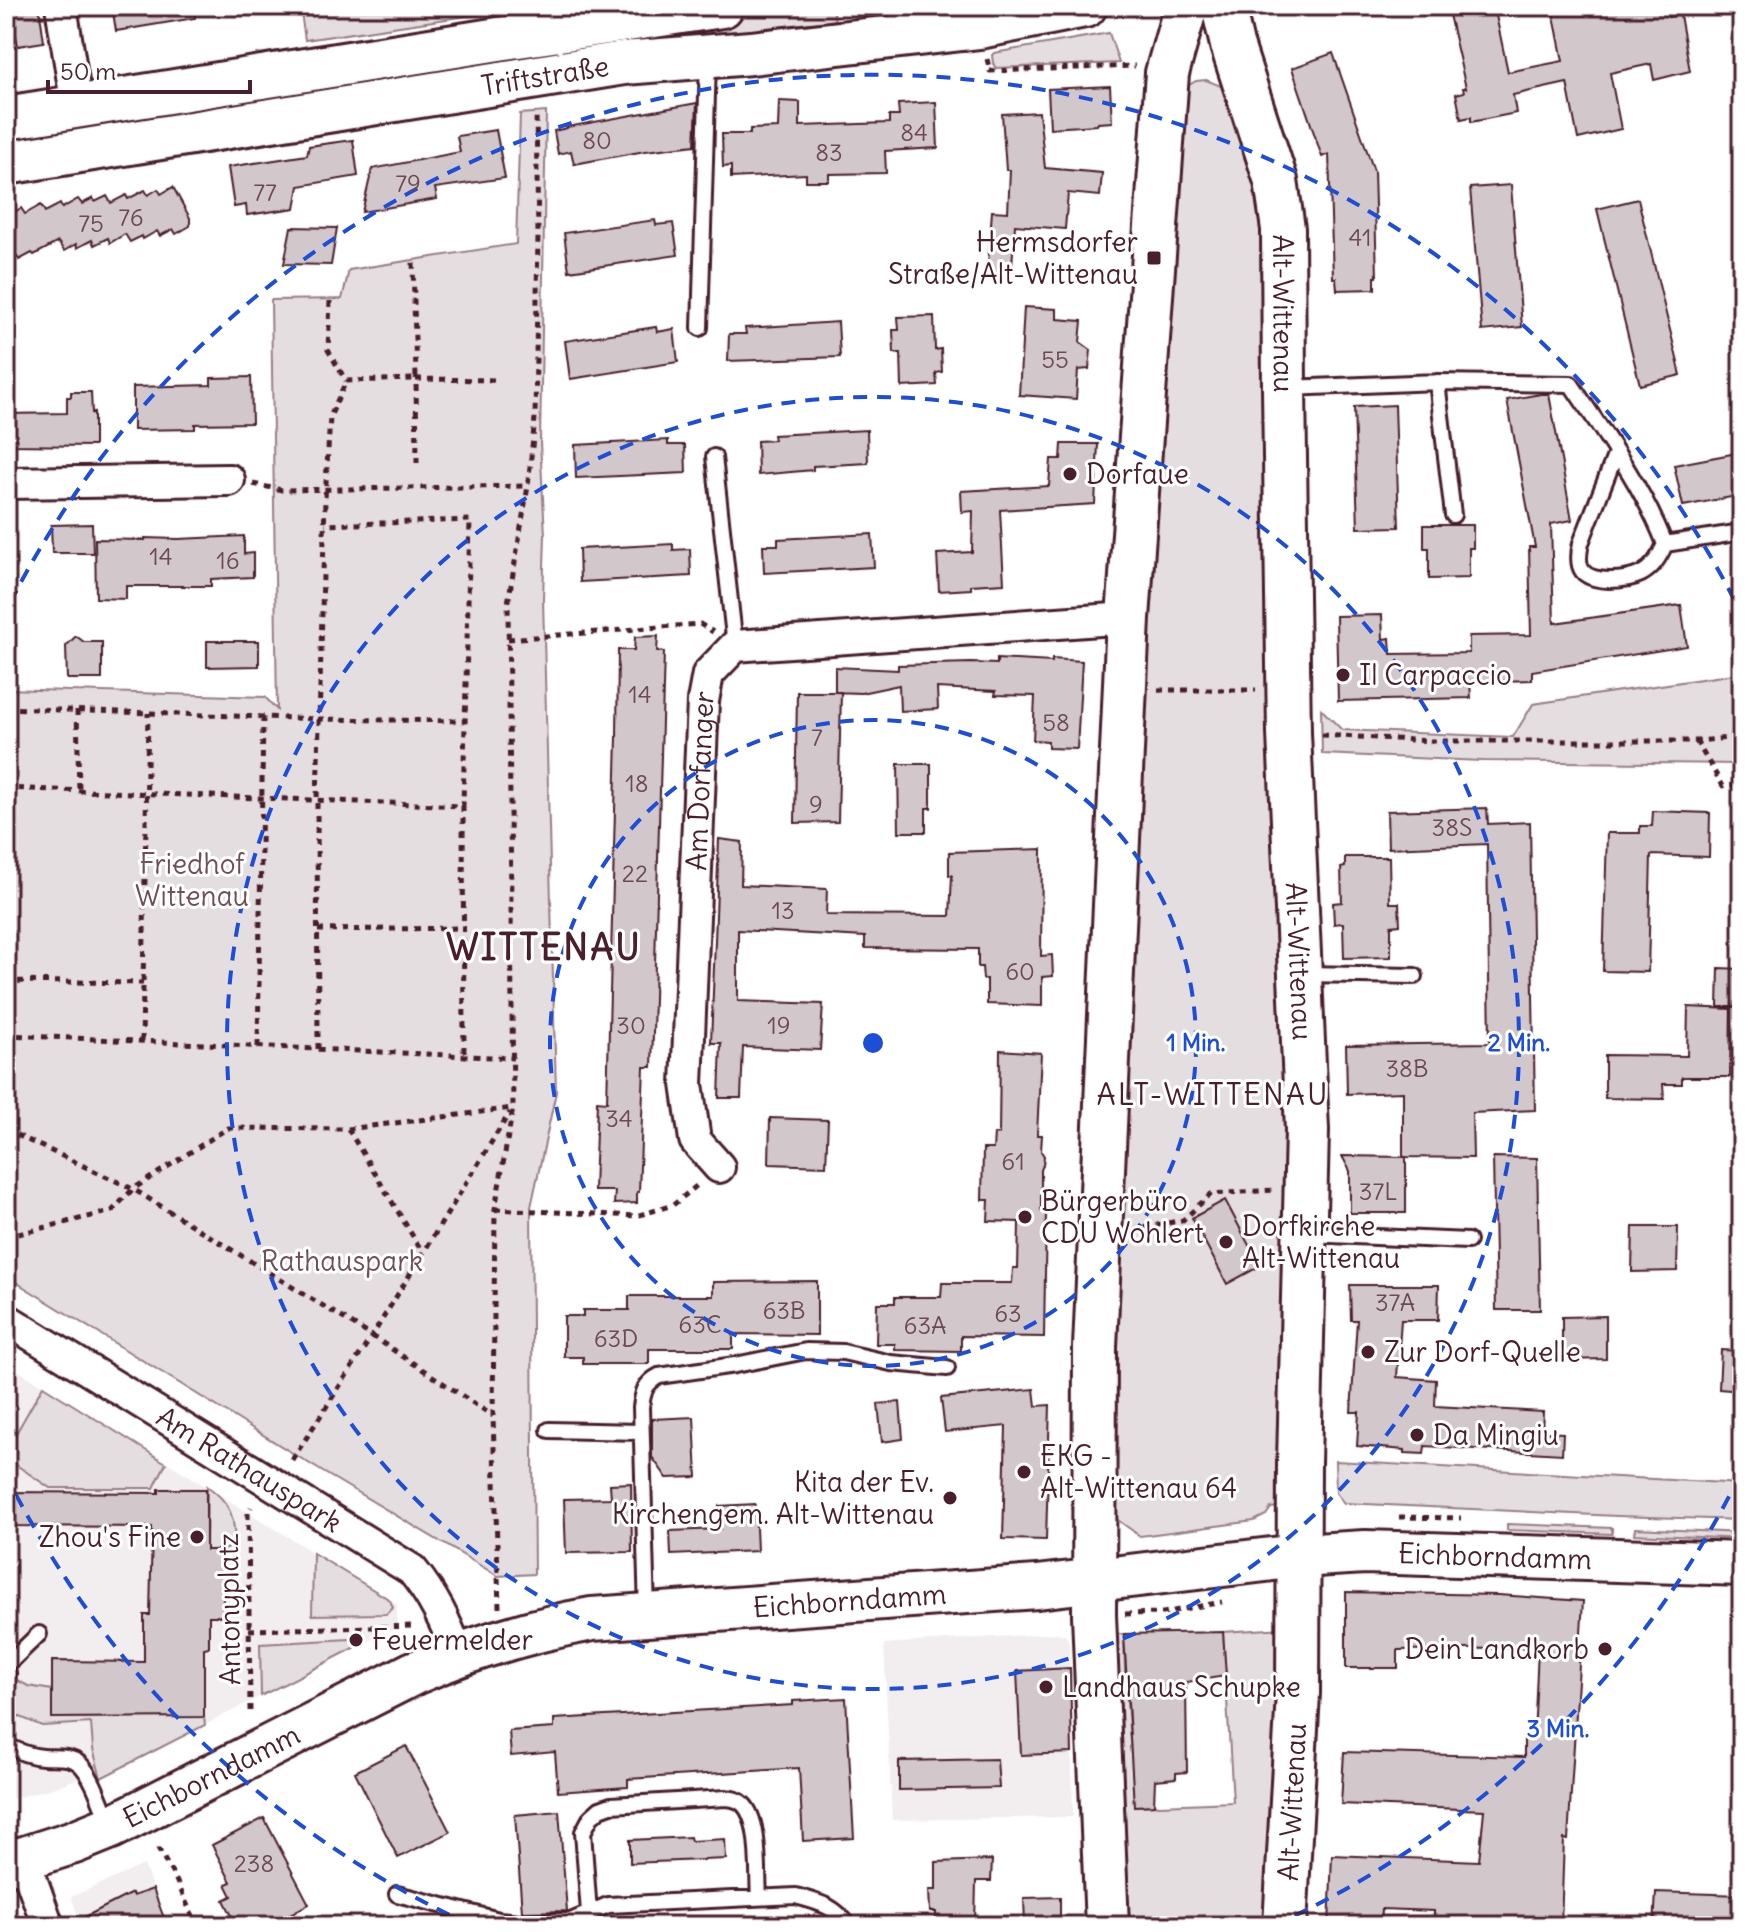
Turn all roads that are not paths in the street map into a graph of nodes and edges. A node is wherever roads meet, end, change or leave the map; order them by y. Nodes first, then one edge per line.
1 (61, 6) edge
2 (722, 6) edge
3 (1085, 6) edge
4 (1186, 6) edge
5 (1223, 6) edge
6 (619, 22) junction
7 (856, 24) edge
8 (708, 55) junction
9 (624, 63) junction
10 (1152, 70) junction
11 (1242, 74) junction
12 (77, 107) junction
13 (6, 118) edge
14 (6, 163) edge
15 (700, 328) dead end
16 (1437, 382) junction
17 (1284, 388) junction
18 (1616, 453) junction
19 (714, 457) dead end
20 (229, 480) road end
21 (6, 483) edge
22 (1453, 515) dead end
23 (1742, 532) edge
24 (1665, 544) junction
25 (1128, 618) junction
26 (735, 646) junction
27 (1300, 974) junction
28 (1415, 976) dead end
29 (719, 1167) road end
30 (1304, 1233) junction
31 (1468, 1241) dead end
32 (6, 1319) edge
33 (947, 1368) dead end
34 (549, 1430) dead end
35 (641, 1432) junction
36 (1298, 1556) junction
37 (1742, 1564) edge
38 (1103, 1597) junction
39 (647, 1614) junction
40 (39, 1634) dead end
41 (458, 1654) junction
42 (9, 1669) edge
43 (6, 1745) edge
44 (111, 1827) junction
45 (15, 1862) edge
46 (397, 1894) dead end
47 (759, 1898) junction
48 (589, 1913) junction
49 (48, 1926) edge
50 (849, 1926) edge
51 (1107, 1926) edge
52 (1285, 1926) edge

1 - 12 street
2 - 6 main road, Triftstraße
3 - 7 main road, Triftstraße
4 - 10 main road
5 - 11 main road, Alt-Wittenau
6 - 9 main road
6 - 12 main road, Triftstraße
7 - 8 main road, Triftstraße
8 - 9 main road, Triftstraße
8 - 15 lane
9 - 14 main road, Triftstraße
10 - 11 main road
10 - 25 main road
11 - 17 main road, Alt-Wittenau
12 - 13 main road, Triftstraße
16 - 17 lane
16 - 18 lane
16 - 22 lane
17 - 27 main road, Alt-Wittenau
18 - 24 lane
18 - 24 lane
19 - 26 lane
20 - 21 street
23 - 24 lane
25 - 26 street
25 - 38 main road
26 - 29 street, Am Dorfanger
27 - 28 lane
27 - 30 main road, Alt-Wittenau
30 - 31 lane
30 - 36 main road, Alt-Wittenau
32 - 41 street, Am Rathauspark
33 - 35 lane
34 - 35 lane
35 - 39 lane
36 - 37 main road, Eichborndamm
36 - 38 main road, Eichborndamm
36 - 52 main road, Alt-Wittenau
38 - 39 main road, Eichborndamm
38 - 51 main road
39 - 41 main road, Eichborndamm
40 - 42 lane
41 - 44 main road, Eichborndamm
43 - 44 lane
44 - 45 main road, Eichborndamm
45 - 49 street
46 - 48 lane
47 - 48 lane
47 - 48 lane
47 - 50 lane

